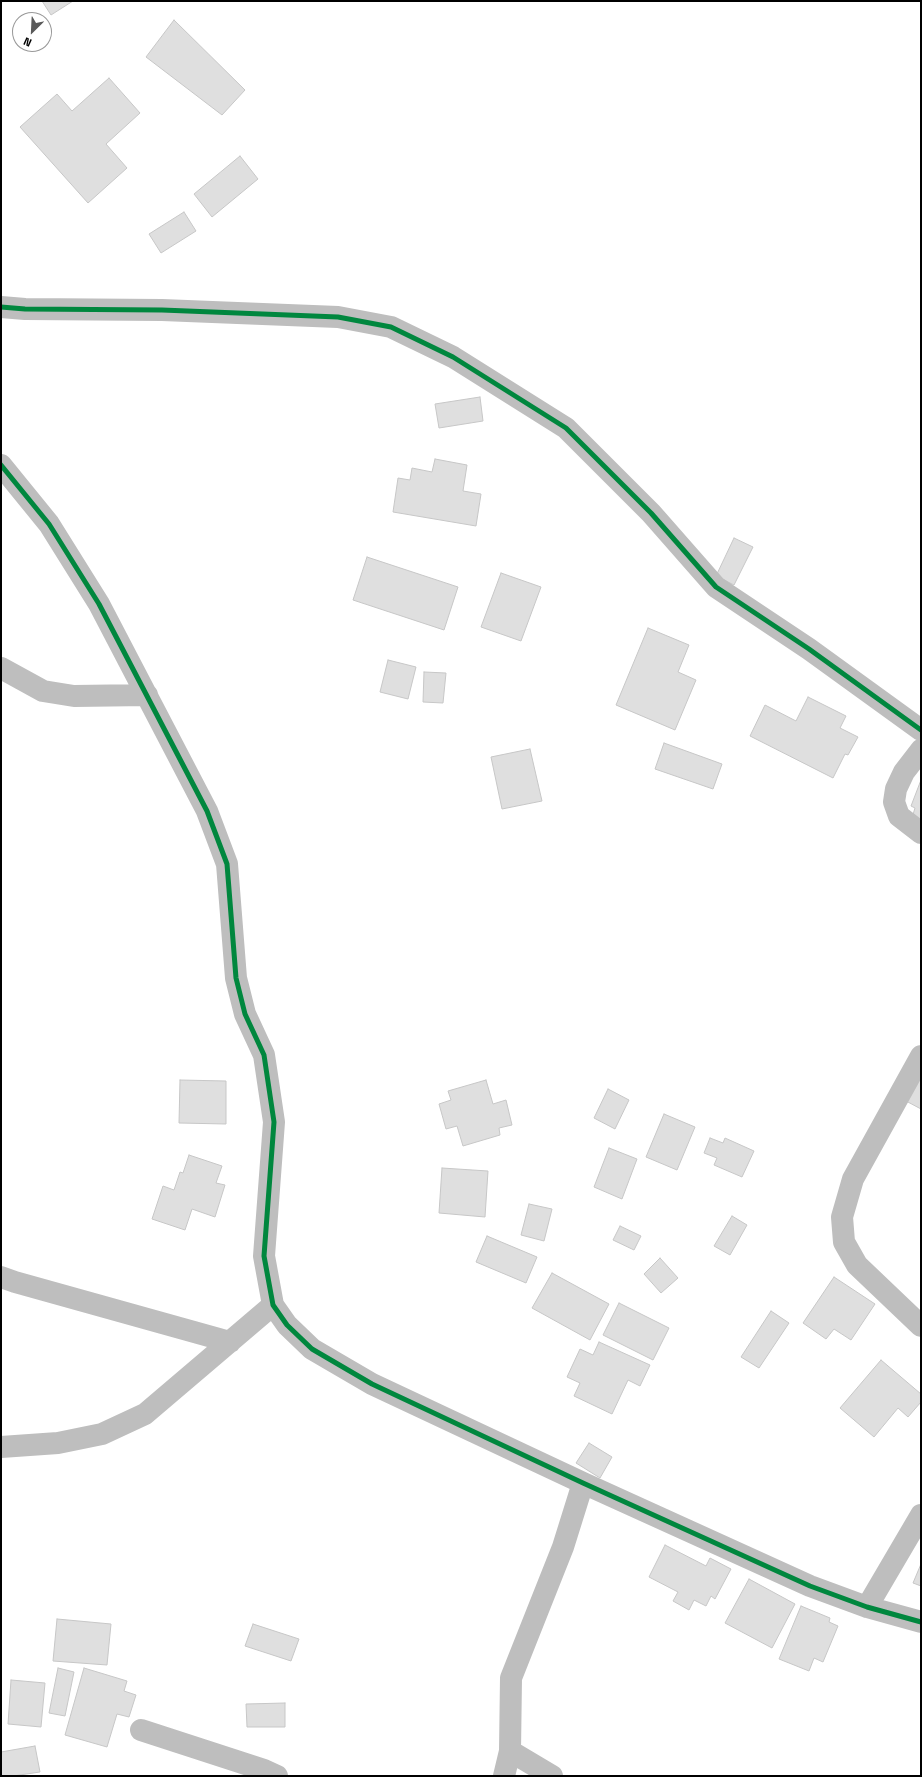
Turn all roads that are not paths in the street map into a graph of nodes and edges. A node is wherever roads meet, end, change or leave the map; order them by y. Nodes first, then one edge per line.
1 (1, 307) edge
2 (1, 465) edge
3 (1, 668) edge
4 (147, 695) junction
5 (921, 730) edge
6 (921, 750) edge
7 (921, 833) edge
8 (921, 1056) edge
9 (1, 1277) edge
10 (273, 1305) junction
11 (921, 1326) edge
12 (230, 1342) junction
13 (1, 1447) edge
14 (583, 1482) junction
15 (921, 1516) edge
16 (867, 1607) junction
17 (921, 1622) edge
18 (141, 1730) dead end
19 (510, 1751) junction
20 (276, 1776) edge
21 (504, 1776) edge
22 (552, 1776) edge

1 - 5 street
2 - 4 street
3 - 4 street
4 - 10 street
6 - 7 street
8 - 11 street
9 - 12 street
10 - 12 street
10 - 14 street
12 - 13 street
14 - 16 street
14 - 19 street
15 - 16 street
16 - 17 street
18 - 20 street
19 - 21 street
19 - 22 street

